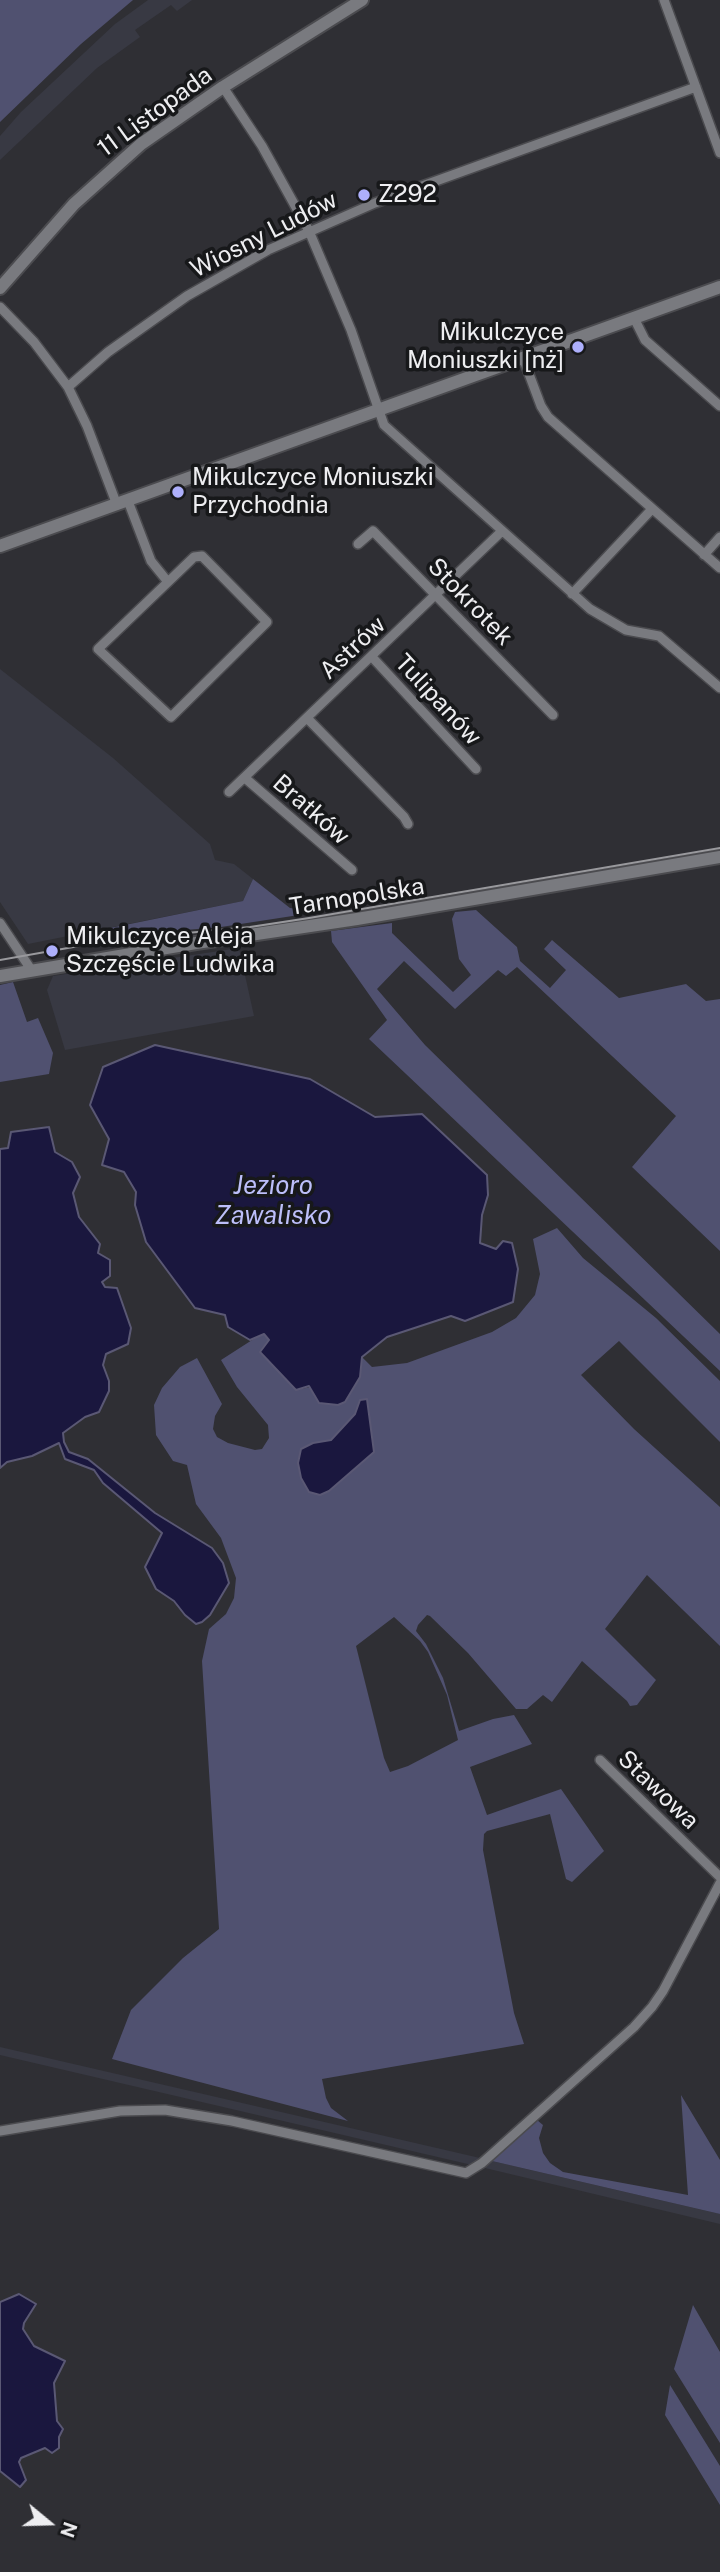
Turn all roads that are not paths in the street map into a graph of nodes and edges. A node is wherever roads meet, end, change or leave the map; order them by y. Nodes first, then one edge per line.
1 (362, 0) edge
2 (664, 0) edge
3 (223, 87) junction
4 (696, 87) junction
5 (720, 153) edge
6 (309, 231) junction
7 (720, 287) edge
8 (0, 288) edge
9 (0, 307) edge
10 (634, 318) junction
11 (523, 358) junction
12 (68, 387) junction
13 (720, 406) edge
14 (378, 411) junction
15 (122, 503) junction
16 (652, 509) junction
17 (502, 531) junction
18 (720, 537) edge
19 (358, 544) dead end
20 (0, 546) edge
21 (704, 555) junction
22 (720, 568) edge
23 (168, 582) junction
24 (572, 594) junction
25 (437, 596) junction
26 (372, 657) junction
27 (720, 688) edge
28 (553, 715) dead end
29 (307, 718) junction
30 (477, 769) dead end
31 (246, 778) junction
32 (229, 792) dead end
33 (408, 824) dead end
34 (720, 857) edge
35 (352, 870) dead end
36 (0, 923) edge
37 (32, 971) junction
38 (0, 976) edge
39 (600, 1760) dead end
40 (720, 1877) edge
41 (720, 1883) edge
42 (0, 2131) edge

1 - 3 street, 11 Listopada
2 - 4 street
3 - 6 street
3 - 8 street, 11 Listopada
4 - 5 street
4 - 6 street, Wiosny Ludów
6 - 12 street, Wiosny Ludów
6 - 14 street
7 - 10 street
9 - 12 street
10 - 11 street
10 - 13 street
11 - 14 street
11 - 16 street
12 - 15 street
14 - 15 street
14 - 17 street
15 - 20 street
15 - 23 street
16 - 21 street
16 - 24 street
17 - 24 street
17 - 25 street, Astrów
18 - 21 street
19 - 25 street, Stokrotek
21 - 22 street
23 - 23 street
24 - 27 street
25 - 26 street, Astrów
25 - 28 street, Stokrotek
26 - 29 street, Astrów
26 - 30 street, Tulipanów
29 - 31 street, Astrów
29 - 33 street
31 - 32 street, Astrów
31 - 35 street, Bratków
34 - 37 street, Tarnopolska
36 - 37 street
37 - 38 street, Tarnopolska
39 - 40 street, Stawowa
41 - 42 street

